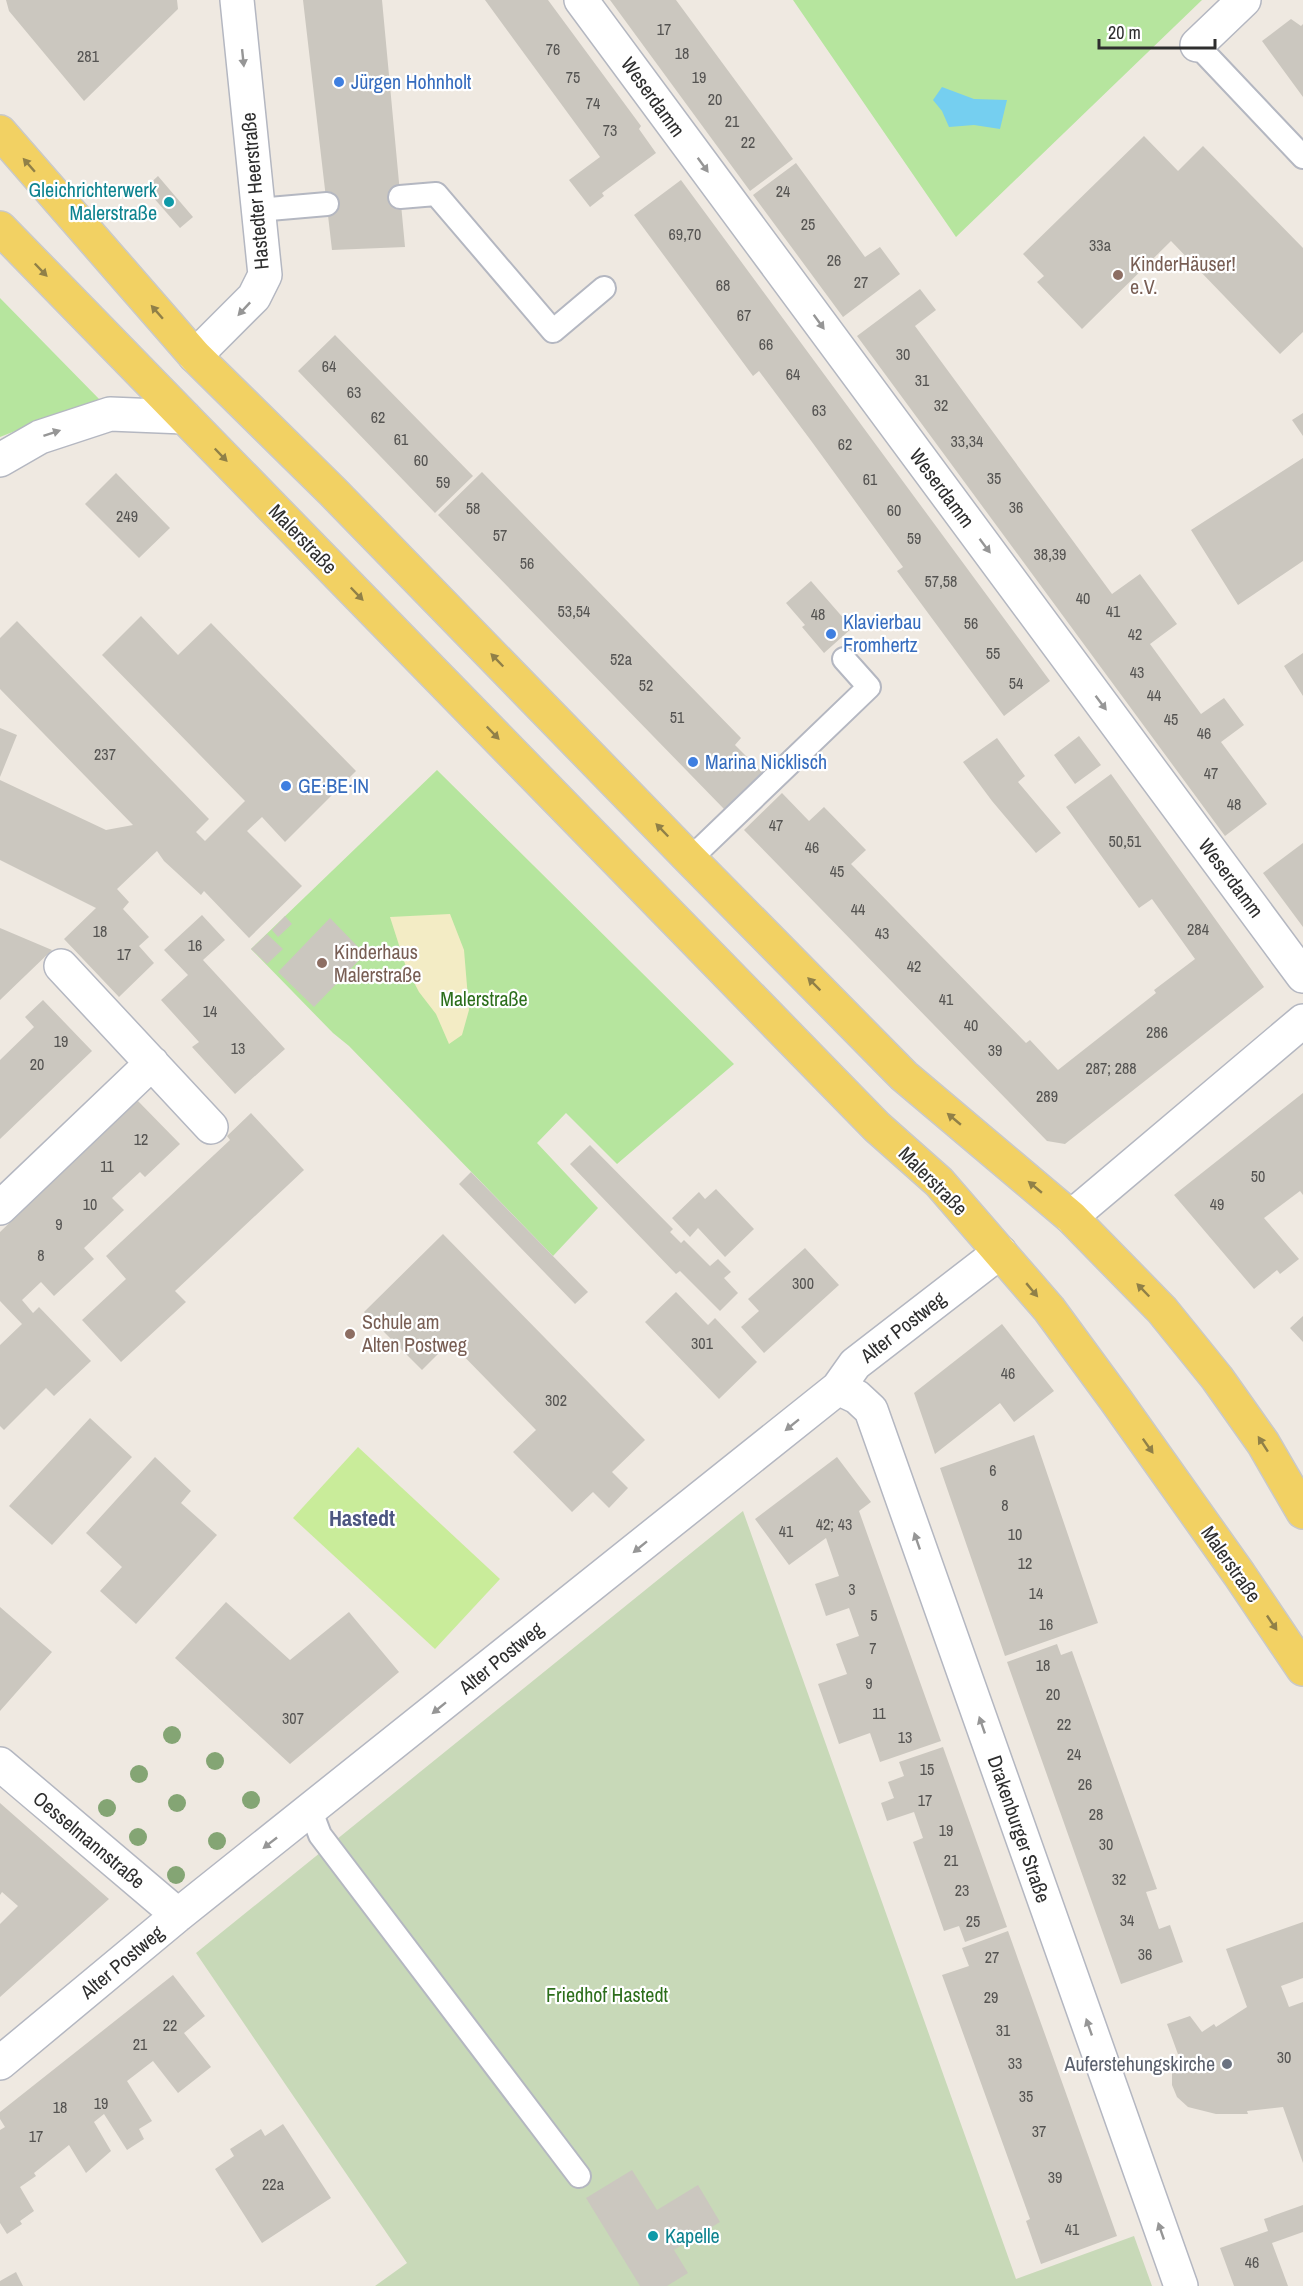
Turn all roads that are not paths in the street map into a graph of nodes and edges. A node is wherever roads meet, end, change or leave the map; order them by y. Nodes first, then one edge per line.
1 (237, 0) edge
2 (581, 0) edge
3 (1244, 0) edge
4 (1197, 45) joint
5 (0, 132) edge
6 (1303, 157) edge
7 (400, 197) dead end
8 (327, 204) dead end
9 (258, 210) junction
10 (0, 228) edge
11 (604, 288) dead end
12 (195, 356) junction
13 (184, 417) junction
14 (0, 460) edge
15 (844, 659) dead end
16 (690, 859) junction
17 (61, 966) dead end
18 (1303, 976) edge
19 (1303, 1021) edge
20 (152, 1063) junction
21 (211, 1127) dead end
22 (0, 1208) edge
23 (1071, 1217) junction
24 (1000, 1252) junction
25 (838, 1388) junction
26 (1298, 1495) edge
27 (1301, 1655) edge
28 (0, 1764) edge
29 (311, 1811) junction
30 (178, 1915) junction
31 (0, 2063) edge
32 (579, 2176) dead end
33 (1181, 2286) edge

1 -> 9 street, Hastedter Heerstraße
2 -> 18 street, Weserdamm
3 - 4 street
4 - 6 lane
12 -> 5 main road
7 - 11 lane
8 - 9 lane
9 -> 12 street, Hastedter Heerstraße
10 -> 13 main road, Malerstraße
16 -> 12 main road
14 -> 13 street
13 -> 24 main road, Malerstraße
15 - 16 lane
23 -> 16 main road
17 - 20 street
19 - 23 street
20 - 21 street
20 - 22 street
26 -> 23 main road
24 - 25 street, Alter Postweg
24 -> 27 main road, Malerstraße
25 -> 29 street, Alter Postweg
33 -> 25 street, Drakenburger Straße
28 - 30 street, Oesselmannstraße
29 -> 30 street, Alter Postweg
29 - 32 lane
30 - 31 street, Alter Postweg

